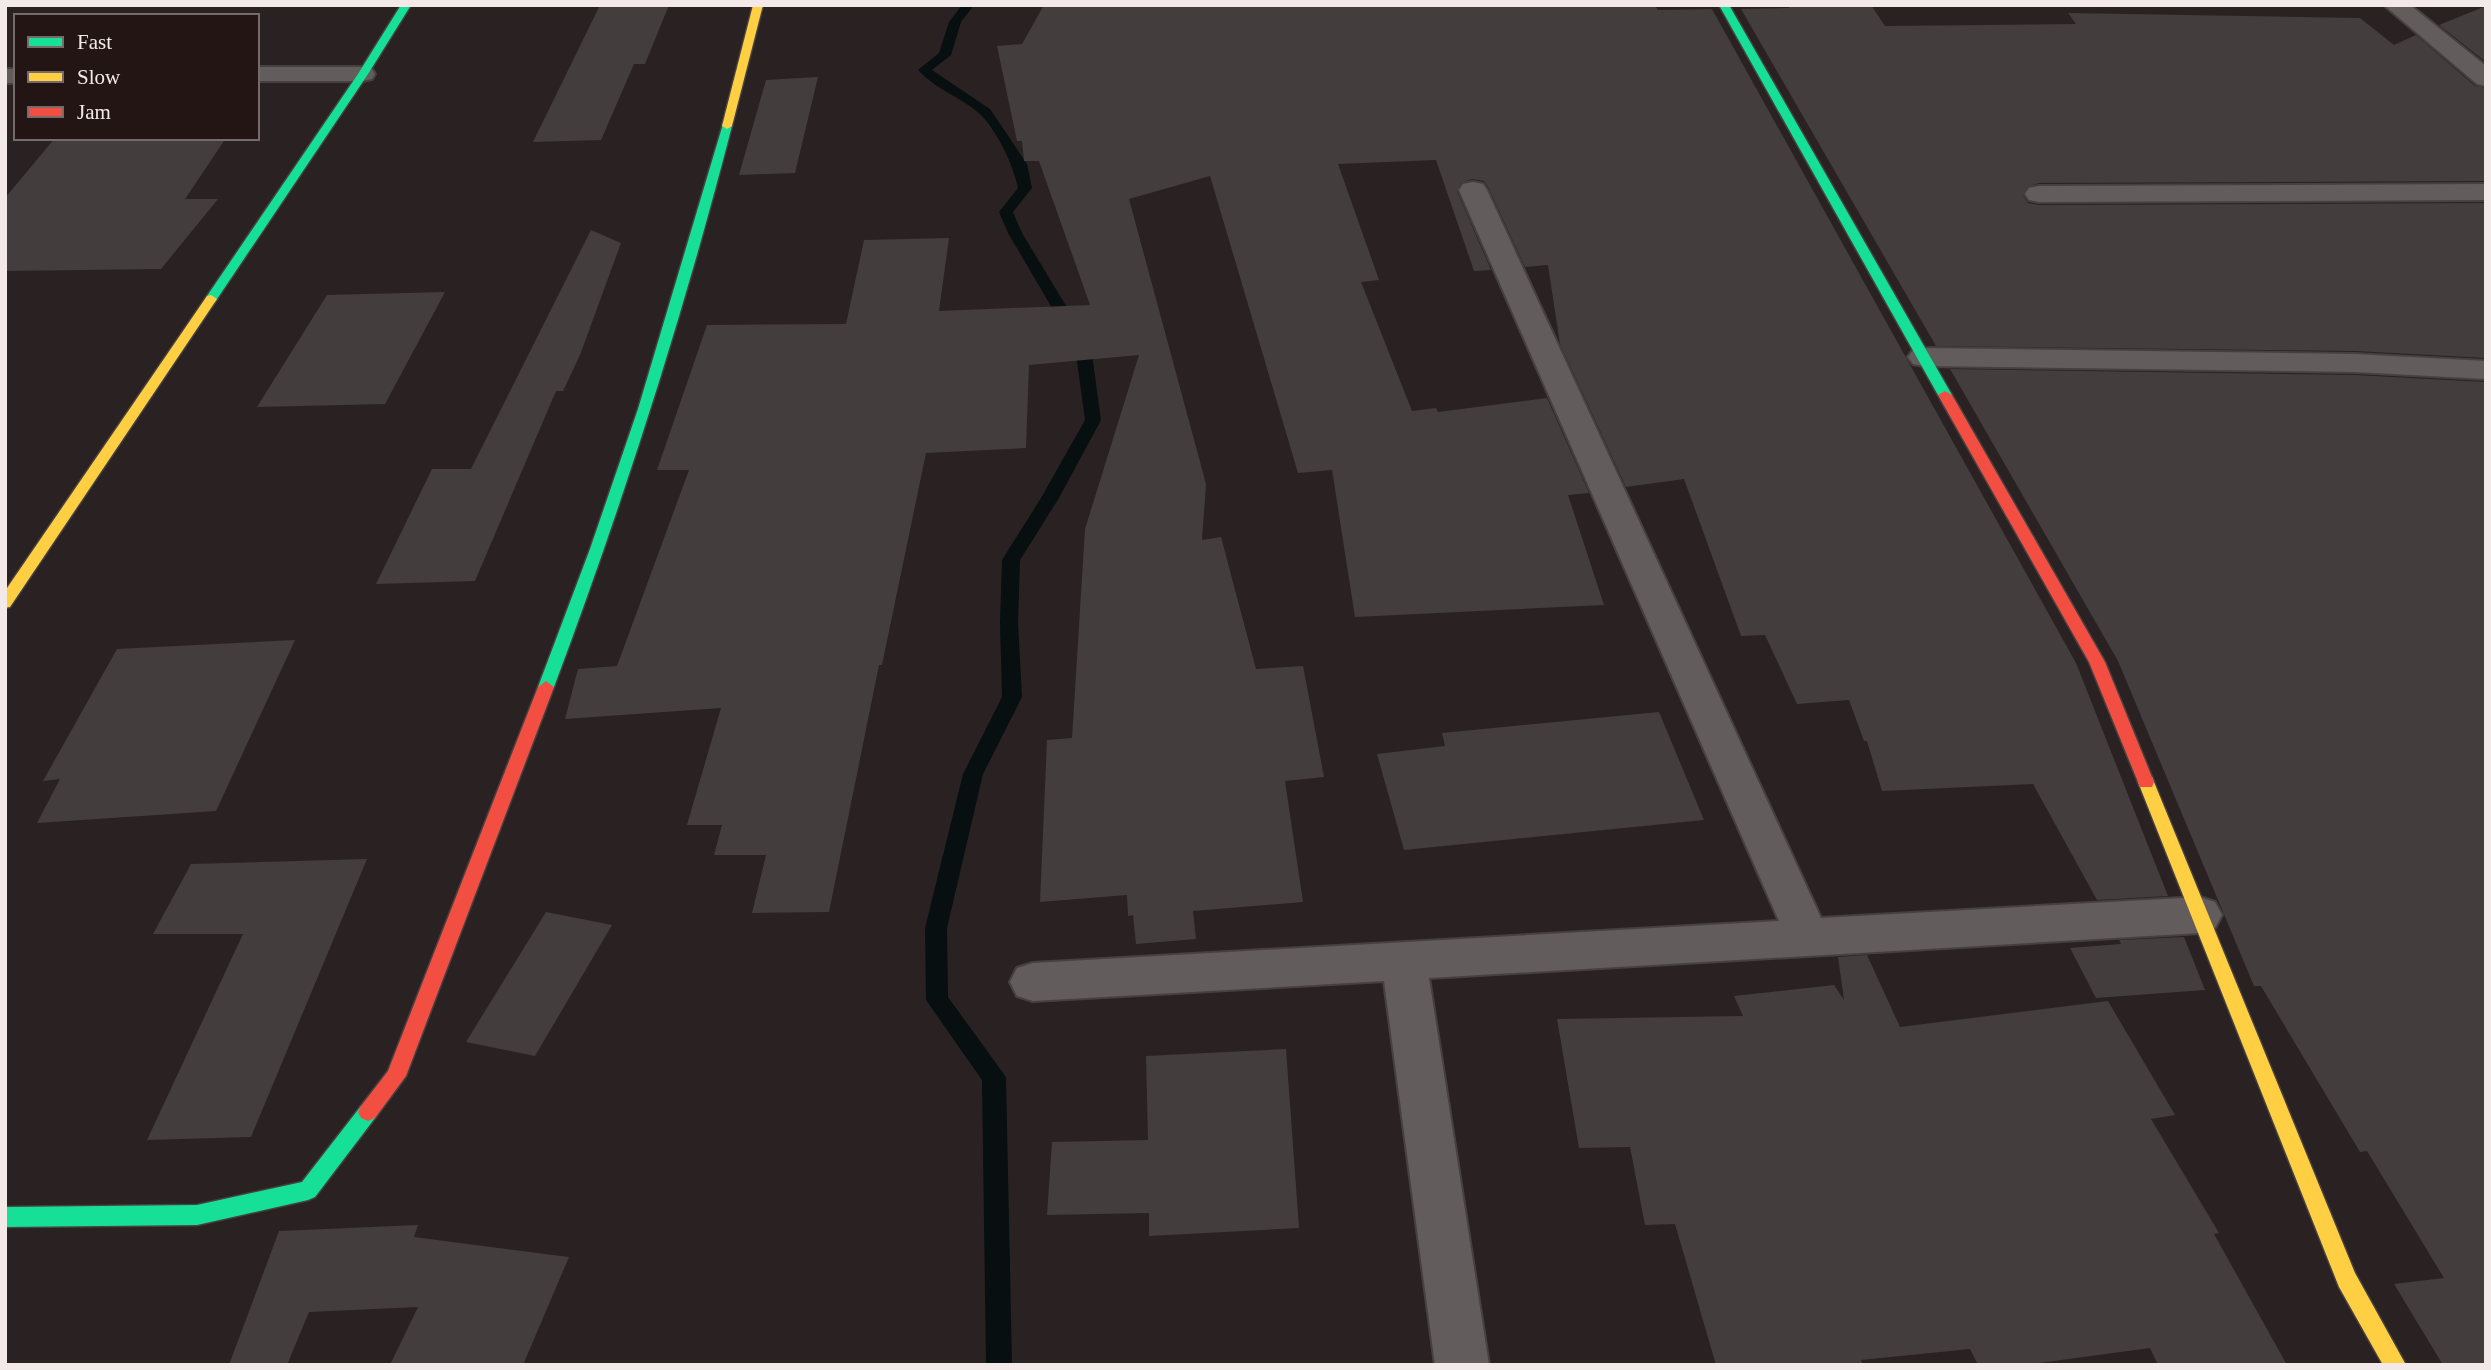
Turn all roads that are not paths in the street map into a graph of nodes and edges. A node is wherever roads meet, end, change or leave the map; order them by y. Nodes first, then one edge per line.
1 (406, 5) edge
2 (758, 5) edge
3 (1724, 5) edge
4 (2395, 5) edge
5 (259, 74) edge
6 (363, 74) junction
7 (2486, 79) edge
8 (1473, 190) dead end
9 (2486, 192) edge
10 (2039, 194) dead end
11 (1924, 357) junction
12 (2486, 370) edge
13 (5, 603) edge
14 (2200, 915) junction
15 (1808, 937) junction
16 (1404, 961) junction
17 (1033, 982) dead end
18 (5, 1217) edge
19 (1462, 1365) edge
20 (2395, 1365) edge

1 - 6 street
2 - 18 street
3 - 11 street
4 - 7 street
5 - 6 street
6 - 13 street
8 - 15 street
9 - 10 street
11 - 12 street
11 - 14 street
14 - 15 street
14 - 20 street
15 - 16 street
16 - 17 street
16 - 19 street

